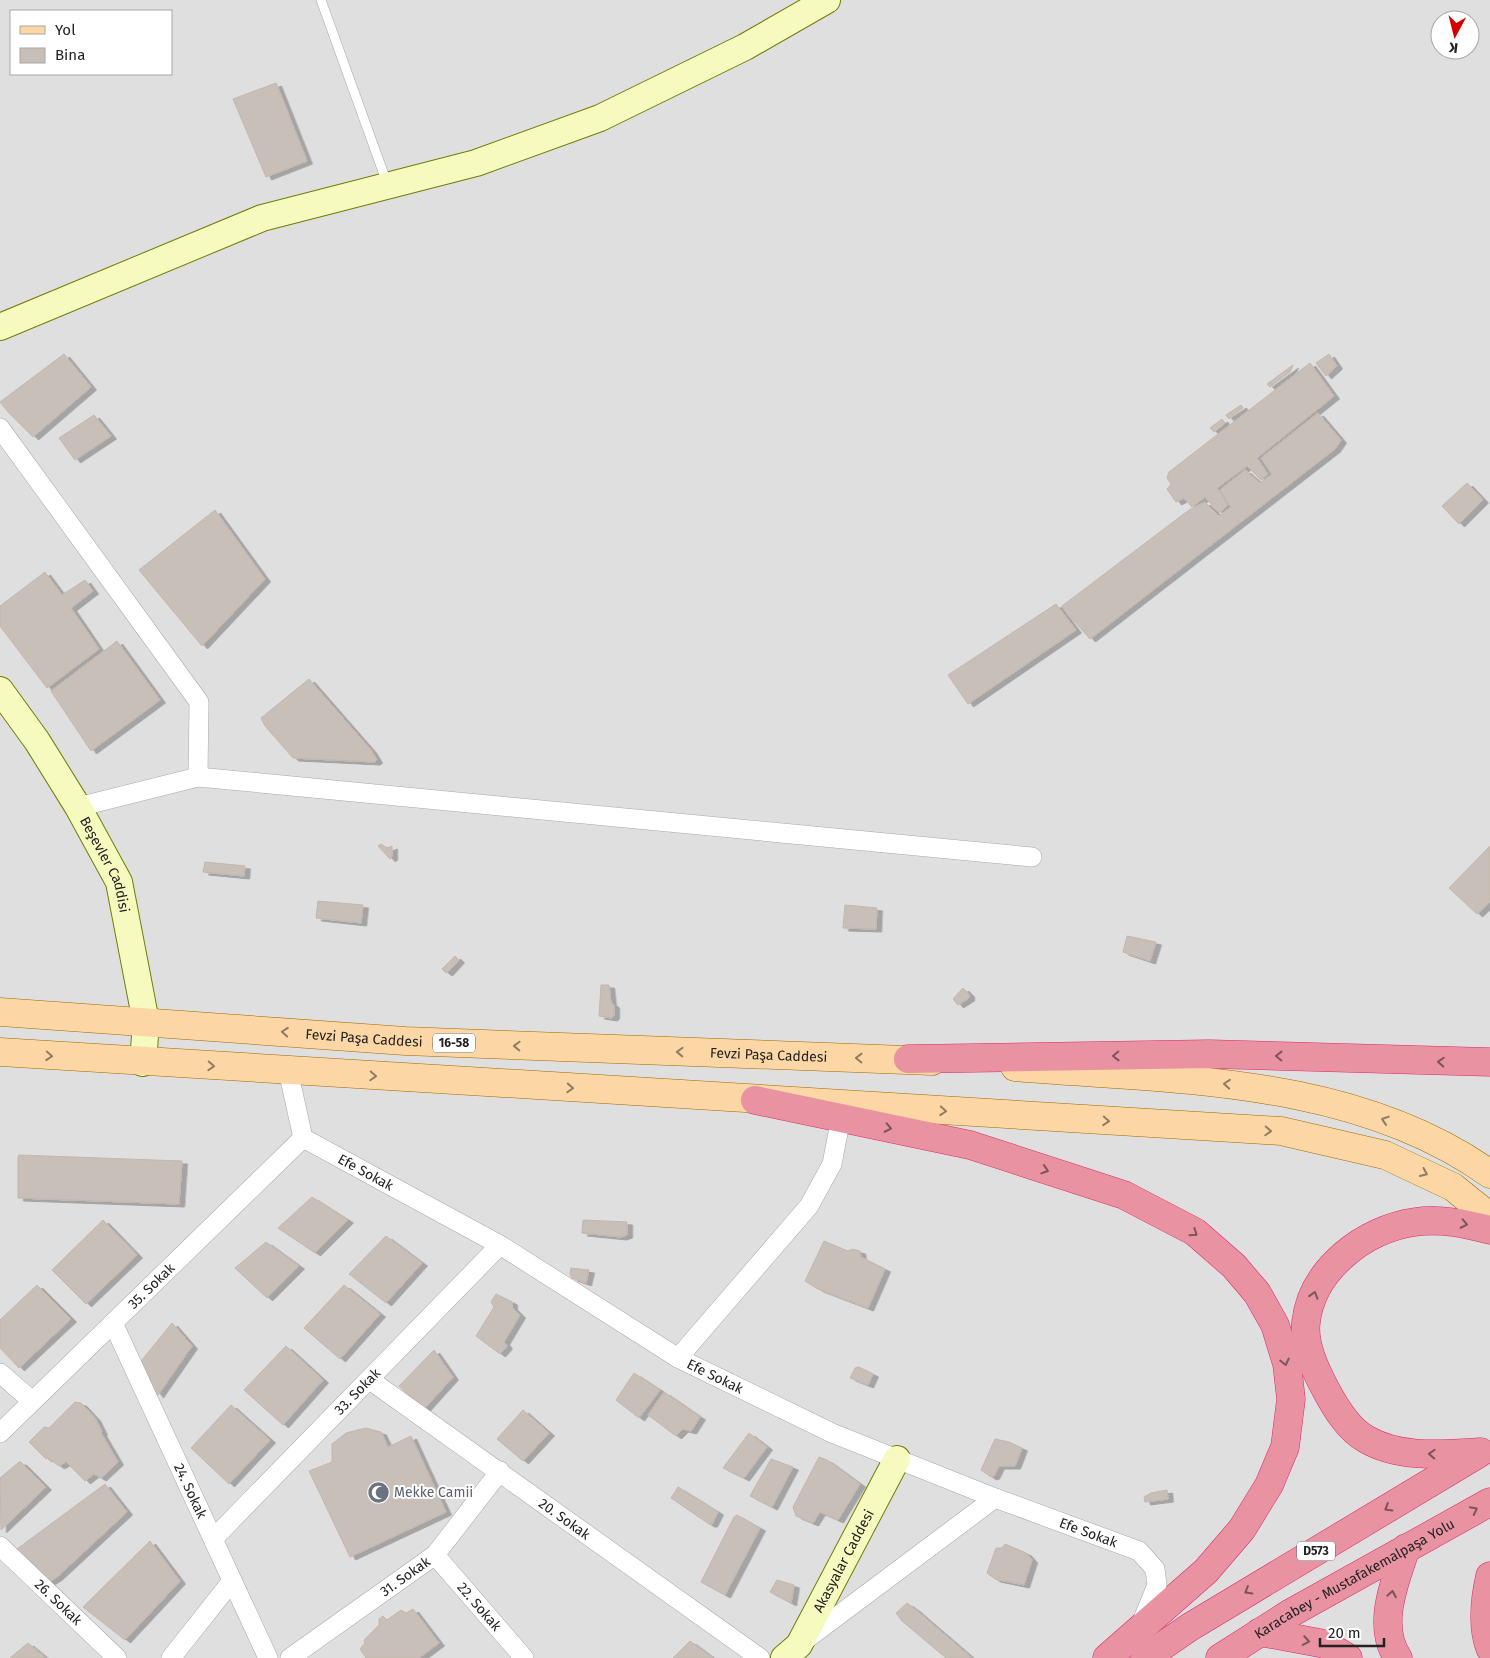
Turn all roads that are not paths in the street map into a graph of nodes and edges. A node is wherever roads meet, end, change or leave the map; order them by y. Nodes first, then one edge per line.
1 (321, 0) edge
2 (827, 0) edge
3 (388, 186) junction
4 (0, 328) edge
5 (0, 428) edge
6 (0, 690) edge
7 (198, 777) junction
8 (78, 807) junction
9 (1032, 857) dead end
10 (0, 1012) edge
11 (146, 1022) junction
12 (0, 1052) edge
13 (908, 1059) junction
14 (143, 1062) junction
15 (1490, 1062) edge
16 (288, 1070) junction
17 (755, 1100) joint
18 (843, 1112) junction
19 (304, 1138) junction
20 (1490, 1174) edge
21 (1490, 1217) edge
22 (1490, 1230) edge
23 (500, 1245) junction
24 (113, 1323) junction
25 (678, 1358) junction
26 (0, 1373) edge
27 (370, 1380) junction
28 (32, 1401) junction
29 (0, 1433) edge
30 (1485, 1450) edge
31 (897, 1459) junction
32 (500, 1471) junction
33 (995, 1498) junction
34 (1490, 1502) edge
35 (214, 1538) junction
36 (0, 1546) edge
37 (1406, 1548) junction
38 (435, 1555) junction
39 (1490, 1576) edge
40 (232, 1581) junction
41 (1139, 1630) junction
42 (1260, 1632) junction
43 (1490, 1648) edge
44 (792, 1651) edge
45 (117, 1658) edge
46 (171, 1658) edge
47 (268, 1658) edge
48 (290, 1658) edge
49 (524, 1658) edge
50 (760, 1658) edge
51 (1107, 1658) edge
52 (1146, 1658) edge
53 (1220, 1658) edge
54 (1348, 1658) edge
55 (1398, 1658) edge

1 - 3 lane
2 - 3 street
3 - 4 street
5 - 7 street
6 - 8 street, Beşevler Caddisi
7 - 8 street
7 - 9 street
8 - 11 street, Beşevler Caddisi
10 - 11 main road, Fevzi Paşa Caddesi / 16-58
13 -> 11 main road, Fevzi Paşa Caddesi / 16-58
11 - 14 street, Beşevler Caddisi
12 -> 14 main road
15 -> 13 highway
20 -> 13 main road, Fevzi Paşa Caddesi
14 -> 16 main road
16 -> 17 main road
16 - 19 street
17 - 18 highway
18 -> 21 main road
18 - 25 street
18 -> 41 highway
19 - 23 street, Efe Sokak
19 - 24 street, 35. Sokak
30 -> 22 highway
23 - 25 street, Efe Sokak
23 - 27 street, 33. Sokak
24 - 28 street, 35. Sokak
24 - 35 street, 24. Sokak
25 - 31 street, Efe Sokak
26 - 28 street
27 - 32 street, 20. Sokak
27 - 35 street, 33. Sokak
28 - 29 street, 35. Sokak
30 -> 52 highway, D573
31 - 33 street, Efe Sokak
31 - 44 street, Akasyalar Caddesi
32 - 38 street, 31. Sokak
32 - 50 street, 20. Sokak
33 - 41 street, Efe Sokak
33 - 44 street
37 -> 34 highway, Karacabey - Mustafakemalpaşa Yolu
35 - 40 street, 24. Sokak
36 - 45 street, 26. Sokak
37 - 42 highway, Karacabey - Mustafakemalpaşa Yolu
55 -> 37 highway
38 - 48 street, 31. Sokak
38 - 49 street, 22. Sokak
39 - 43 highway
40 - 46 street
40 - 47 street, 24. Sokak
41 - 51 highway
42 - 53 highway, Karacabey - Mustafakemalpaşa Yolu
42 -> 54 highway

